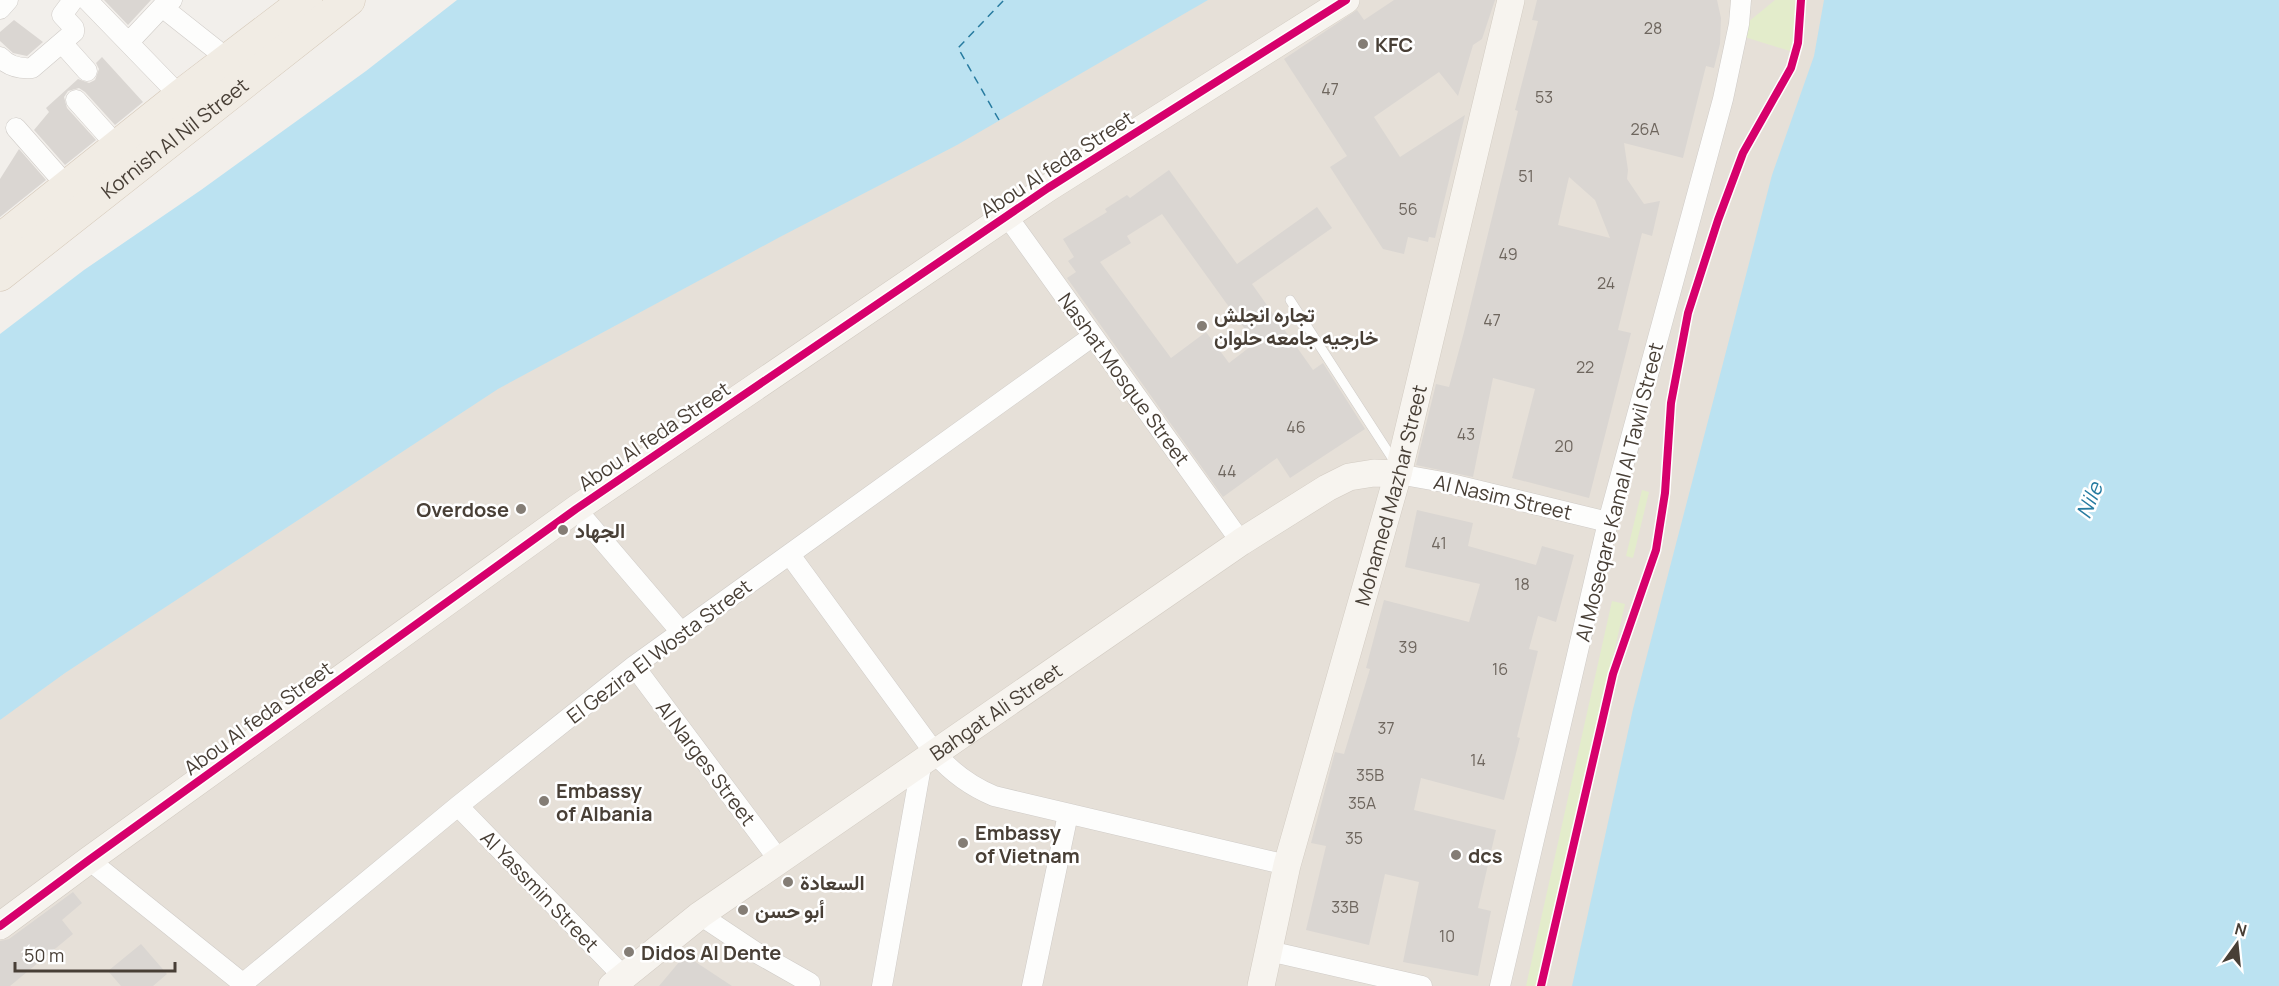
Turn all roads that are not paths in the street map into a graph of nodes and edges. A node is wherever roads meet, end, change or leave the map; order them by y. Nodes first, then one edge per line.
1 (8, 0) edge
2 (73, 0) edge
3 (87, 0) edge
4 (306, 0) edge
5 (349, 0) edge
6 (1346, 0) edge
7 (1510, 0) edge
8 (1741, 0) edge
9 (167, 4) edge
10 (0, 9) edge
11 (129, 42) junction
12 (62, 43) junction
13 (0, 57) edge
14 (229, 60) junction
15 (87, 71) dead end
16 (180, 96) junction
17 (76, 100) dead end
18 (16, 128) dead end
19 (118, 147) junction
20 (67, 186) junction
21 (1007, 216) junction
22 (0, 240) edge
23 (0, 276) edge
24 (1290, 300) dead end
25 (1093, 336) junction
26 (1398, 472) junction
27 (576, 509) junction
28 (1608, 522) junction
29 (1241, 543) junction
30 (790, 555) junction
31 (681, 632) junction
32 (634, 666) junction
33 (928, 757) junction
34 (458, 806) junction
35 (1068, 814) junction
36 (88, 860) junction
37 (779, 860) junction
38 (1287, 865) junction
39 (700, 915) junction
40 (0, 926) edge
41 (1269, 951) junction
42 (617, 981) edge
43 (810, 983) dead end
44 (243, 985) edge
45 (882, 986) edge
46 (1032, 986) edge
47 (1261, 986) edge
48 (1422, 986) edge
49 (1500, 986) edge

1 - 10 street
2 - 12 street
3 - 11 street
4 - 14 main road, Kornish Al Nil Street
5 - 23 main road, Kornish Al Nil Street
6 - 21 street, Abou Al feda Street
7 - 26 street, Mohamed Mazhar Street
8 - 28 street, Al Moseqare Kamal Al Tawil Street
9 - 11 street
9 - 14 street
11 - 16 street
12 - 13 street
12 - 15 street
14 - 16 main road, Kornish Al Nil Street
16 - 19 main road, Kornish Al Nil Street
17 - 19 street
18 - 20 street
19 - 20 main road, Kornish Al Nil Street
20 - 22 main road, Kornish Al Nil Street
21 - 25 street, Nashat Mosque Street
21 - 27 street, Abou Al feda Street
24 - 26 lane
25 - 29 street, Nashat Mosque Street
25 - 30 street, El Gezira El Wosta Street
26 - 28 street, Al Nasim Street
26 - 29 street, Bahgat Ali Street
26 - 38 street, Mohamed Mazhar Street
27 - 31 street
27 - 36 street, Abou Al feda Street
28 - 49 street, Al Moseqare Kamal Al Tawil Street
29 - 33 street, Bahgat Ali Street
30 - 31 street, El Gezira El Wosta Street
30 - 33 street
31 - 32 street, El Gezira El Wosta Street
32 - 34 street, El Gezira El Wosta Street
32 - 37 street, Al Narges Street
33 - 35 street
33 - 37 street, Bahgat Ali Street
33 - 45 street
34 - 42 street, Al Yassmin Street
34 - 44 street, El Gezira El Wosta Street
35 - 38 street
35 - 46 street
36 - 40 street, Abou Al feda Street
36 - 44 street
37 - 39 street, Bahgat Ali Street
38 - 41 street, Mohamed Mazhar Street
39 - 42 street, Bahgat Ali Street
39 - 43 street
41 - 47 street, Mohamed Mazhar Street
41 - 48 street

